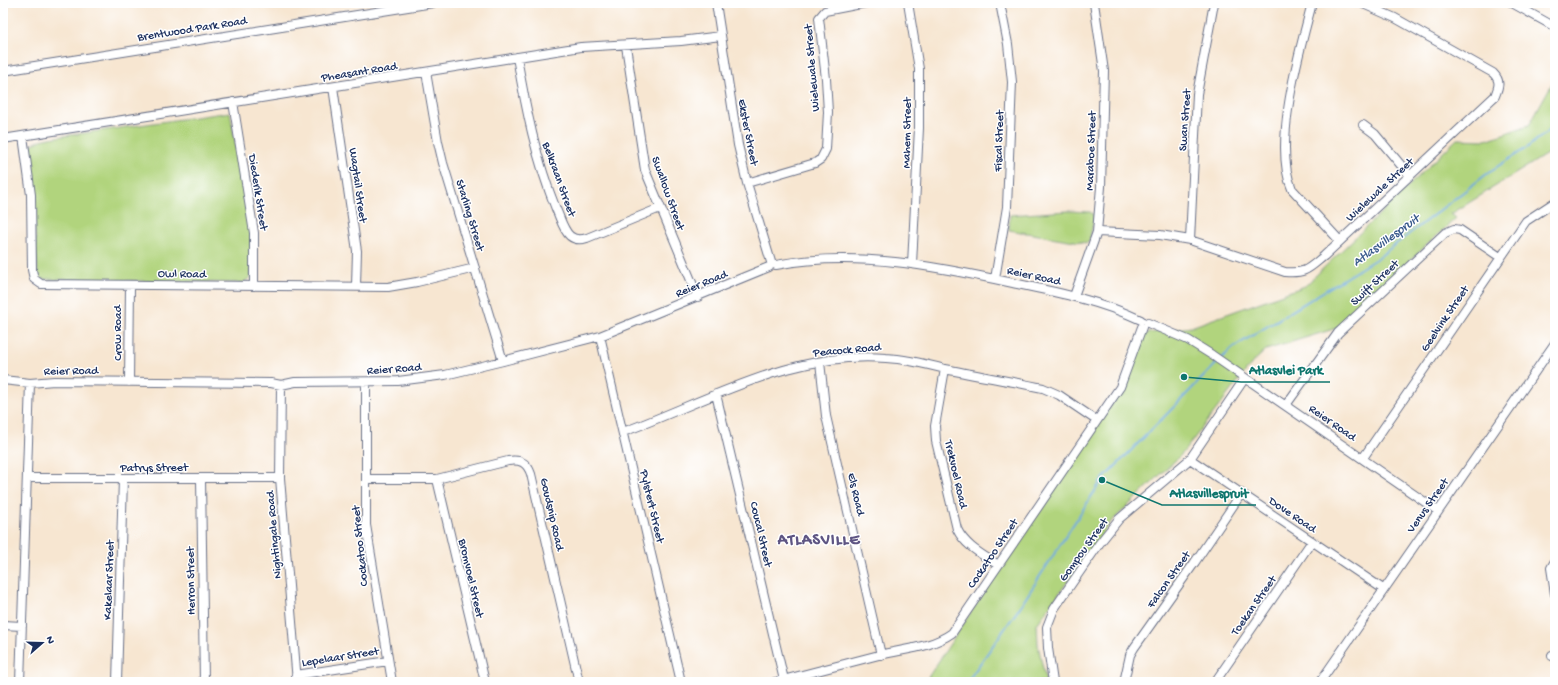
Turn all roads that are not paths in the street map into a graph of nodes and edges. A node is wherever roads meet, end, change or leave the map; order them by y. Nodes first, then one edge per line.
1 (433, 3) edge
2 (716, 3) edge
3 (866, 3) edge
4 (908, 3) edge
5 (1000, 3) edge
6 (1094, 3) edge
7 (1214, 3) edge
8 (1312, 3) edge
9 (1361, 3) edge
10 (1512, 3) edge
11 (1555, 27) edge
12 (721, 36) junction
13 (626, 46) junction
14 (517, 57) junction
15 (3, 71) edge
16 (426, 72) junction
17 (332, 87) junction
18 (233, 102) junction
19 (1363, 125) dead end
20 (23, 136) junction
21 (3, 139) edge
22 (1410, 176) junction
23 (747, 183) junction
24 (1555, 202) edge
25 (660, 208) junction
26 (1097, 232) junction
27 (1190, 240) junction
28 (1340, 241) junction
29 (1500, 256) junction
30 (912, 264) junction
31 (772, 265) junction
32 (475, 268) junction
33 (994, 279) junction
34 (130, 285) junction
35 (254, 286) junction
36 (356, 286) junction
37 (1074, 296) junction
38 (698, 297) junction
39 (1144, 323) junction
40 (600, 336) junction
41 (1555, 343) edge
42 (504, 362) junction
43 (820, 362) junction
44 (945, 369) junction
45 (1245, 378) junction
46 (3, 380) edge
47 (129, 382) junction
48 (366, 382) junction
49 (30, 383) junction
50 (282, 385) junction
51 (716, 394) junction
52 (1286, 405) junction
53 (1096, 420) junction
54 (623, 432) junction
55 (1363, 458) junction
56 (1190, 459) junction
57 (27, 478) junction
58 (280, 478) junction
59 (123, 479) junction
60 (200, 479) junction
61 (366, 479) junction
62 (436, 479) junction
63 (1241, 494) junction
64 (1438, 511) junction
65 (1312, 541) junction
66 (1555, 561) edge
67 (998, 565) junction
68 (1383, 589) junction
69 (1555, 594) edge
70 (3, 626) edge
71 (22, 626) junction
72 (881, 655) junction
73 (388, 661) junction
74 (297, 678) edge
75 (784, 680) junction
76 (20, 682) edge
77 (117, 682) edge
78 (204, 682) edge
79 (392, 682) edge
80 (485, 682) edge
81 (579, 682) edge
82 (681, 682) edge
83 (775, 682) edge
84 (1053, 682) edge
85 (1124, 682) edge
86 (1214, 682) edge
87 (1320, 682) edge

1 - 15 street, Brentwood Park Road
2 - 12 street, Ekster Street
3 - 23 street, Wielewale Street
4 - 30 street, Mahem Street
5 - 33 street, Fiscal Street
6 - 26 street, Maraboe Street
7 - 27 street, Swan Street
8 - 28 street
9 - 22 street, Wielewale Street
10 - 11 street
12 - 13 street, Pheasant Road
12 - 23 street, Ekster Street
13 - 14 street, Pheasant Road
13 - 25 street, Swallow Street
14 - 16 street, Pheasant Road
14 - 25 street, Belkraan Street
16 - 17 street, Pheasant Road
16 - 32 street, Starling Street
17 - 18 street, Pheasant Road
17 - 36 street, Wagtail Street
18 - 20 street, Pheasant Road
18 - 35 street, Diederik Street
19 - 22 street
20 - 21 street, Pheasant Road
20 - 34 street, Owl Road
22 - 28 street, Wielewale Street
23 - 31 street, Ekster Street
24 - 29 street, Geelvink Street
25 - 38 street, Swallow Street
26 - 27 street, Wielewale Street
26 - 37 street, Maraboe Street
27 - 28 street, Wielewale Street
29 - 52 street, Swift Street
29 - 55 street, Geelvink Street
30 - 31 street, Reier Road
30 - 33 street, Reier Road
31 - 38 street, Reier Road
32 - 36 street, Owl Road
32 - 42 street, Starling Street
33 - 37 street, Reier Road
34 - 35 street, Owl Road
34 - 47 street, Crow Road
35 - 36 street, Owl Road
37 - 39 street, Reier Road
38 - 40 street, Reier Road
39 - 45 street, Reier Road
39 - 53 street, Cockatoo Street
40 - 42 street, Reier Road
40 - 54 street, Pylstert Street
41 - 64 street, Venus Street
42 - 48 street, Reier Road
43 - 44 street, Peacock Road
43 - 51 street, Peacock Road
43 - 72 street, Els Road
44 - 53 street, Peacock Road
44 - 67 street, Trekvoel Road
45 - 52 street, Reier Road
45 - 56 street, Gompou Street
46 - 49 street, Reier Road
47 - 49 street, Reier Road
47 - 50 street, Reier Road
48 - 50 street, Reier Road
48 - 61 street, Cockatoo Street
49 - 57 street
50 - 58 street, Nightingale Road
51 - 54 street, Peacock Road
51 - 75 street, Coucal Street
52 - 55 street, Reier Road
53 - 67 street, Cockatoo Street
54 - 82 street, Pylstert Street
55 - 64 street, Reier Road
56 - 63 street, Dove Road
56 - 84 street, Gompou Street
57 - 59 street, Patrys Street
57 - 71 street
58 - 60 street, Patrys Street
58 - 74 street, Nightingale Road
59 - 60 street, Patrys Street
59 - 77 street, Kakelaar Street
60 - 78 street, Herron Street
61 - 62 street, Goudsnip Road
61 - 73 street, Cockatoo Street
62 - 80 street, Bromvoel Street
62 - 81 street, Goudsnip Road
63 - 65 street, Dove Road
63 - 85 street, Falcon Street
64 - 68 street, Venus Street
65 - 68 street, Dove Road
65 - 86 street, Toekan Street
66 - 69 street
67 - 72 street, Cockatoo Street
68 - 87 street, Venus Street
70 - 71 street
71 - 76 street
72 - 75 street, Cockatoo Street
73 - 74 street, Lepelaar Street
73 - 79 street, Cockatoo Street
75 - 83 street, Cockatoo Street

